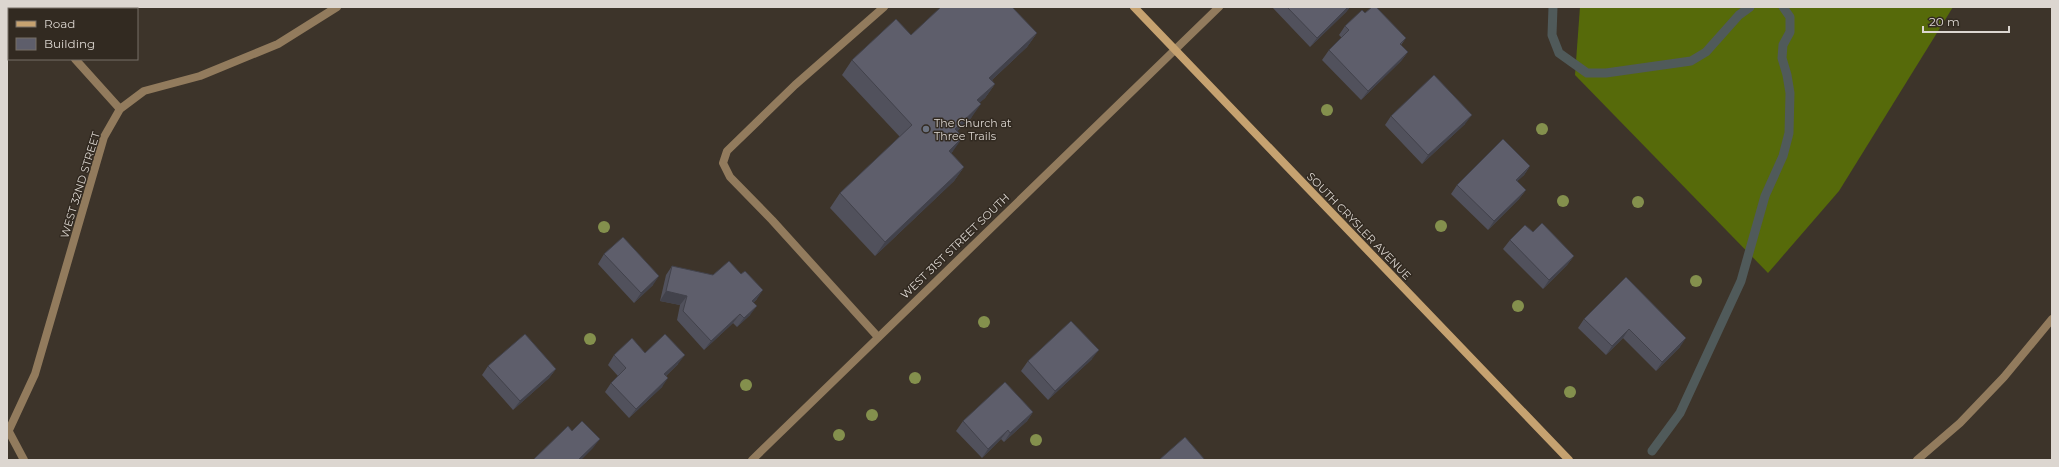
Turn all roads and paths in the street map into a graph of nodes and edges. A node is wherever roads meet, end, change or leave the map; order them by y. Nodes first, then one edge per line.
1 (337, 7) edge
2 (884, 7) edge
3 (1134, 7) edge
4 (1219, 7) edge
5 (1174, 49) junction
6 (76, 60) edge
7 (120, 109) junction
8 (2052, 319) edge
9 (878, 337) junction
10 (8, 429) edge
11 (24, 460) edge
12 (752, 460) edge
13 (1569, 460) edge
14 (1917, 460) edge

1 - 7 street, WEST 32ND STREET
2 - 9 street
3 - 5 main road, SOUTH CRYSLER AVENUE
4 - 5 street, WEST 31ST STREET SOUTH
5 - 9 street, WEST 31ST STREET SOUTH
5 - 13 main road, SOUTH CRYSLER AVENUE
6 - 7 street
7 - 10 street, WEST 32ND STREET
8 - 14 street
9 - 12 street, WEST 31ST STREET SOUTH
10 - 11 street

